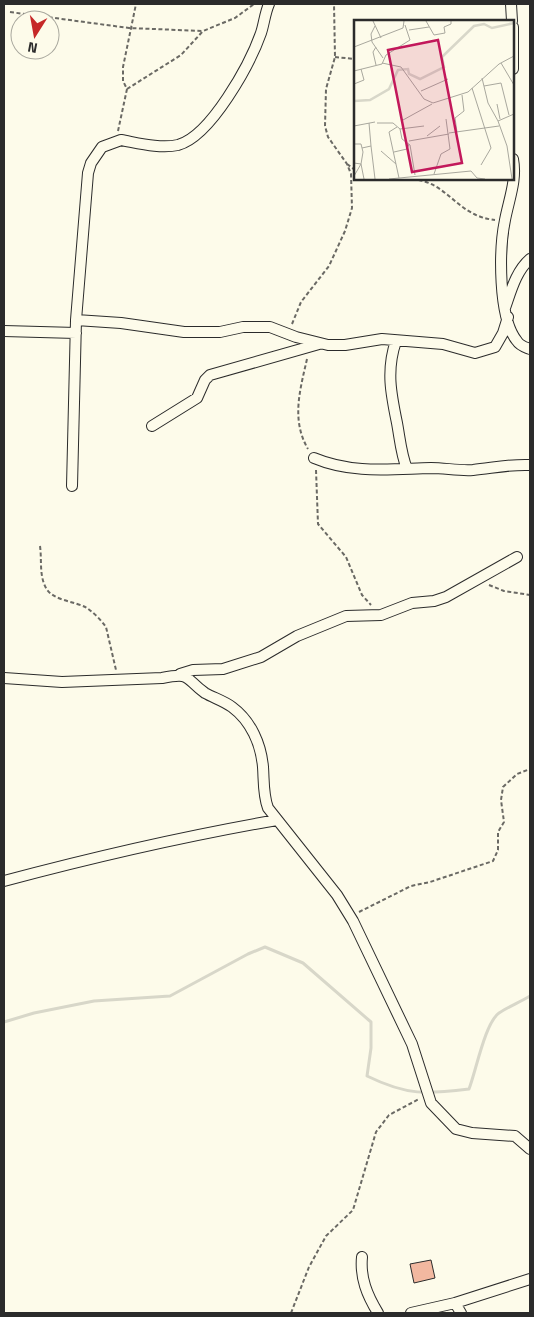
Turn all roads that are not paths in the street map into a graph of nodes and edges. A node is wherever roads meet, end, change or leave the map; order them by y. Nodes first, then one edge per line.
1 (269, 4) edge
2 (511, 4) edge
3 (512, 20) edge
4 (514, 168) edge
5 (530, 259) edge
6 (506, 313) junction
7 (76, 320) junction
8 (4, 331) edge
9 (76, 333) junction
10 (396, 341) junction
11 (320, 343) junction
12 (530, 349) edge
13 (152, 426) dead end
14 (314, 458) road end
15 (530, 465) edge
16 (407, 469) junction
17 (72, 486) dead end
18 (517, 557) dead end
19 (180, 674) junction
20 (4, 678) edge
21 (277, 820) junction
22 (4, 882) edge
23 (530, 1149) edge
24 (362, 1257) dead end
25 (530, 1279) edge
26 (455, 1303) junction
27 (378, 1313) edge
28 (411, 1313) edge
29 (461, 1313) edge

1 - 7 street
2 - 3 street
4 - 6 street
5 - 6 street
6 - 10 street
6 - 12 street
7 - 9 street
7 - 11 street
8 - 9 street
9 - 17 street
10 - 11 street
10 - 16 street
11 - 13 street
14 - 16 street
15 - 16 street
18 - 19 street
19 - 20 street
19 - 21 street
21 - 22 street
21 - 23 street
24 - 27 street
25 - 26 street
26 - 28 street
26 - 29 street

